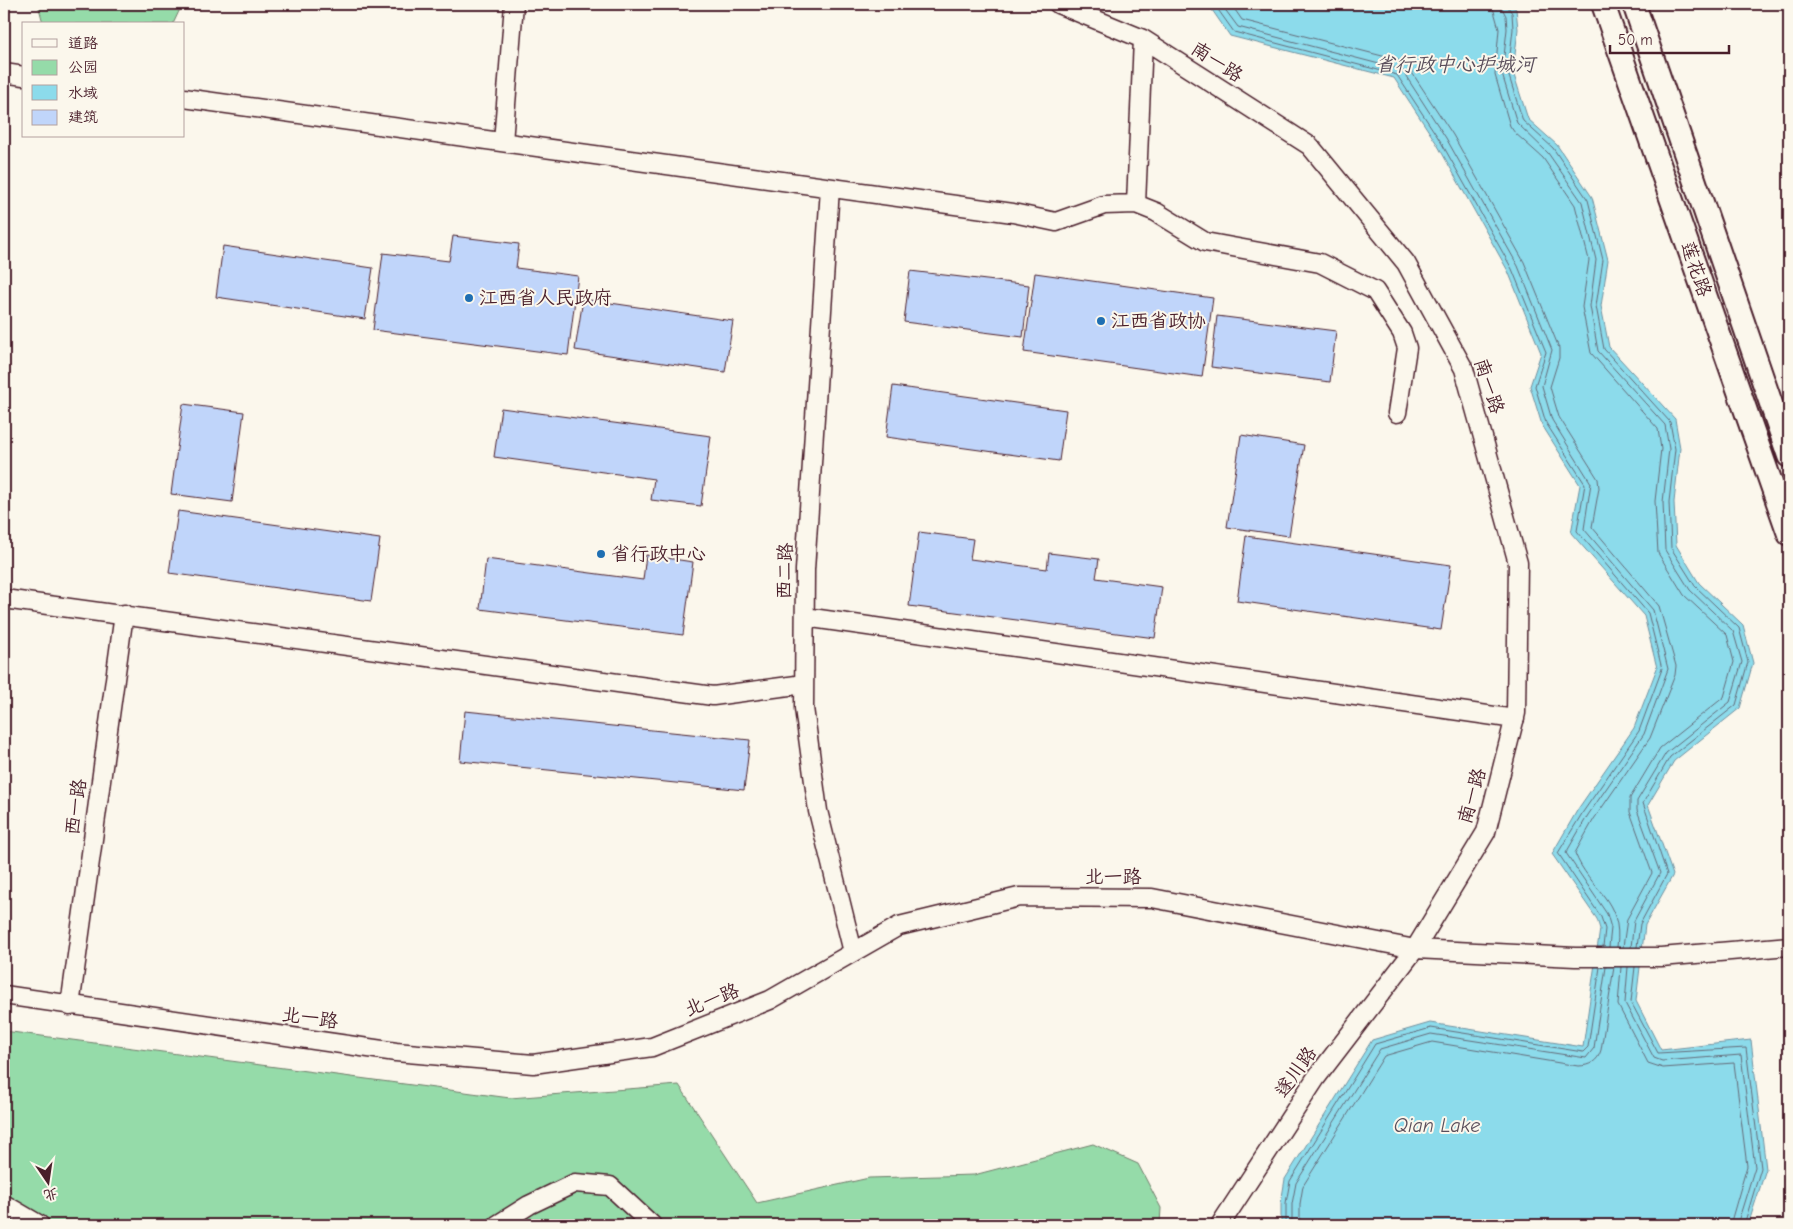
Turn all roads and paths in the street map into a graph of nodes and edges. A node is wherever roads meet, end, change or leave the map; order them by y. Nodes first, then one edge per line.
1 (514, 4) edge
2 (1058, 4) edge
3 (1603, 4) edge
4 (1634, 4) edge
5 (1142, 40) junction
6 (4, 73) edge
7 (22, 76) edge
8 (185, 98) edge
9 (503, 142) junction
10 (830, 188) junction
11 (1136, 204) junction
12 (1397, 413) dead end
13 (1789, 456) edge
14 (1789, 534) edge
15 (4, 599) edge
16 (124, 614) junction
17 (805, 617) junction
18 (804, 684) junction
19 (1515, 718) junction
20 (1789, 946) edge
21 (1415, 949) junction
22 (853, 952) junction
23 (4, 995) edge
24 (70, 1006) junction
25 (4, 1204) edge
26 (40, 1225) edge
27 (497, 1225) edge
28 (652, 1225) edge
29 (1220, 1225) edge

1 - 9 street
2 - 5 street, 南一路
3 - 14 main road, 莲花路
4 - 13 main road, 莲花路
5 - 11 street
5 - 19 street, 南一路
6 - 7 street
8 - 9 street
9 - 10 street
10 - 11 street
10 - 17 street, 西二路
11 - 12 street
15 - 16 street
16 - 18 street
16 - 24 street, 西一路
17 - 18 street, 西二路
17 - 19 street
18 - 22 street, 西二路
19 - 21 street, 南一路
20 - 21 street, 北一路
21 - 22 street, 北一路
21 - 29 street, 遂川路
22 - 24 street, 北一路
23 - 24 street, 北一路
25 - 26 street
27 - 28 street

